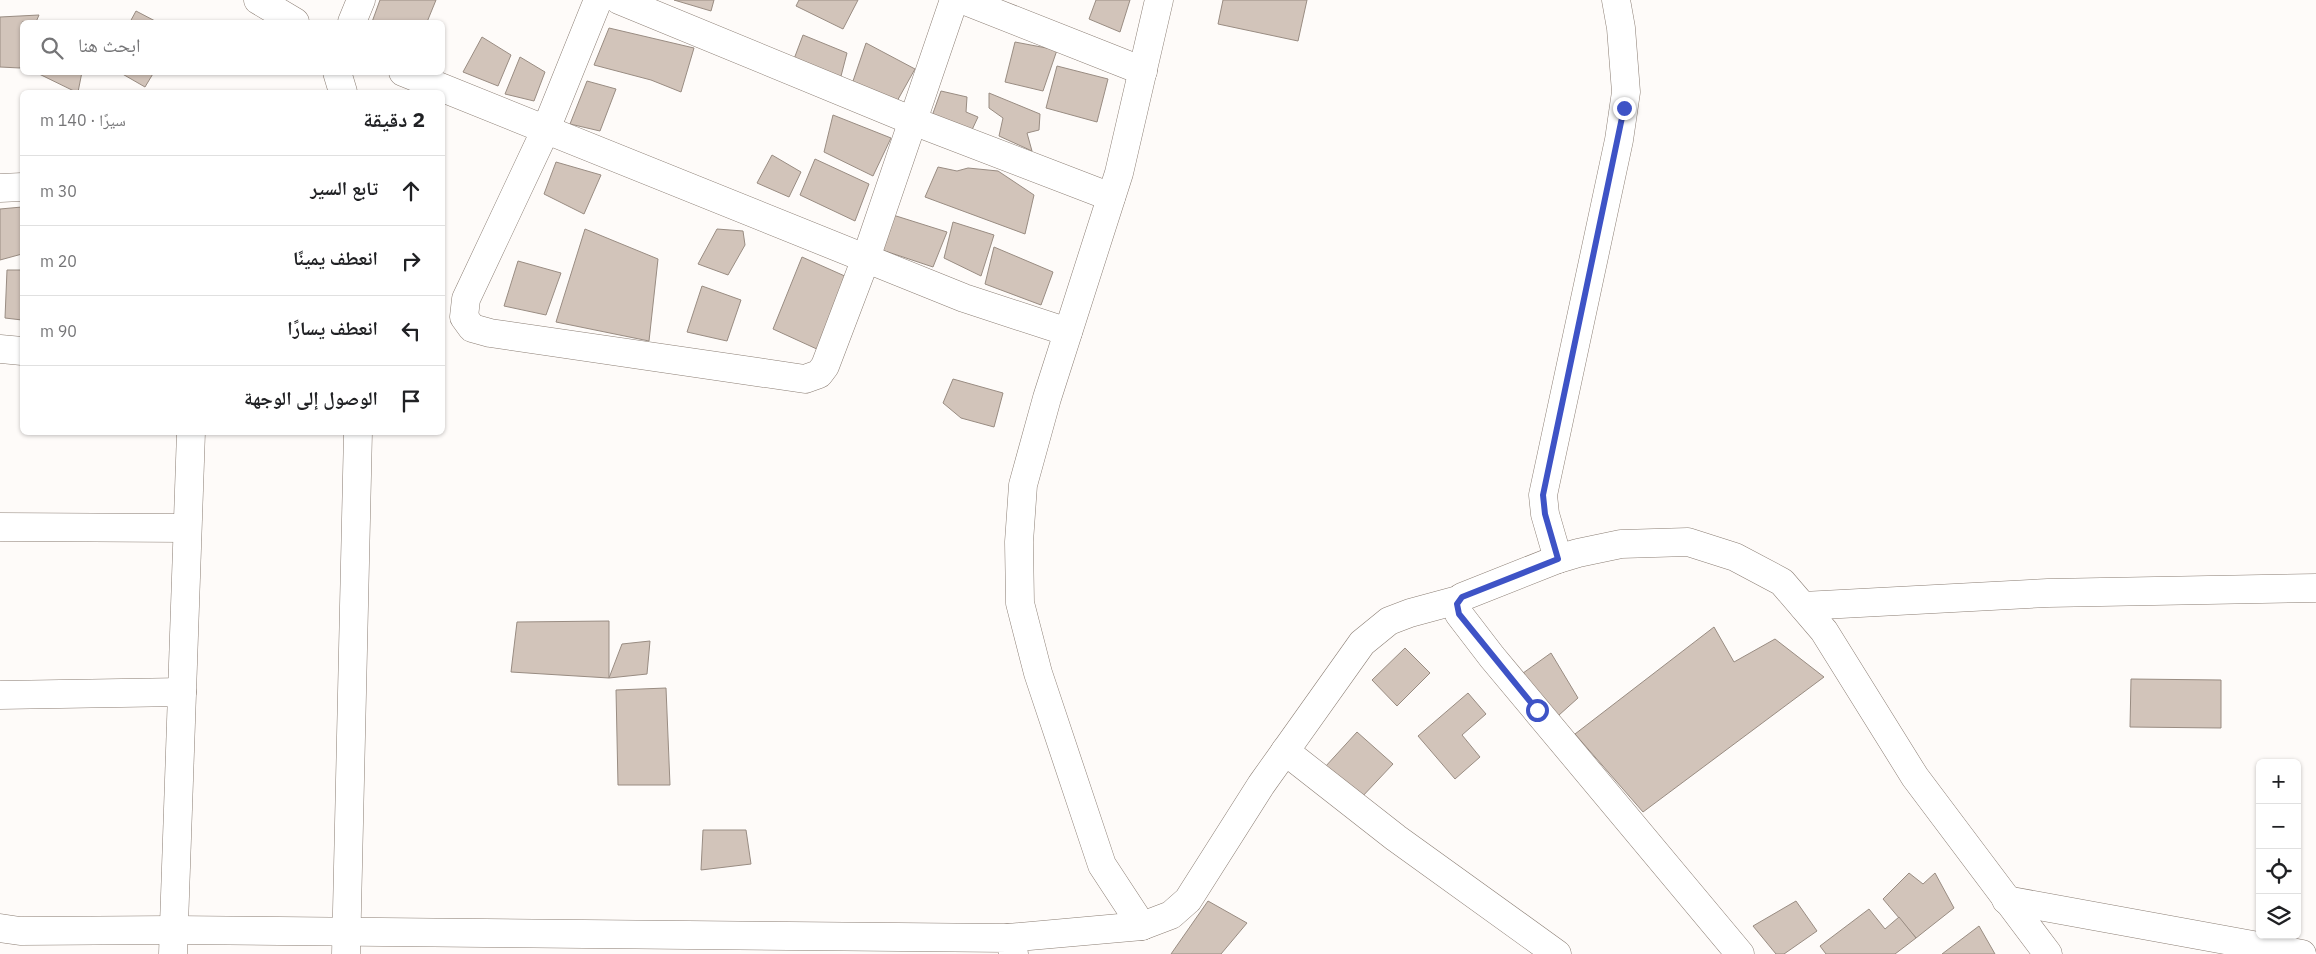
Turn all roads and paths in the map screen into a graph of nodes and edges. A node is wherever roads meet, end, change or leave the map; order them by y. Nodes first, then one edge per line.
1 (258, 0) edge
2 (361, 0) edge
3 (598, 0) edge
4 (619, 0) edge
5 (954, 0) edge
6 (963, 0) edge
7 (1159, 0) edge
8 (1616, 0) edge
9 (292, 20) edge
10 (353, 20) edge
11 (1143, 71) junction
12 (338, 75) edge
13 (411, 75) edge
14 (342, 90) edge
15 (913, 121) junction
16 (546, 129) junction
17 (20, 187) edge
18 (0, 188) edge
19 (1111, 197) junction
20 (866, 258) junction
21 (1068, 332) junction
22 (0, 350) edge
23 (20, 351) edge
24 (191, 435) edge
25 (358, 435) edge
26 (0, 526) edge
27 (187, 528) junction
28 (1558, 559) junction
29 (2316, 588) edge
30 (1458, 600) junction
31 (1802, 606) junction
32 (182, 692) junction
33 (0, 695) edge
34 (1285, 751) junction
35 (2006, 900) junction
36 (1142, 926) junction
37 (0, 928) edge
38 (173, 942) edge
39 (346, 943) edge
40 (527, 944) edge
41 (679, 945) edge
42 (853, 945) edge
43 (1011, 946) edge
44 (1557, 954) edge
45 (1740, 954) edge
46 (2048, 954) edge
47 (2302, 954) edge

1 - 9 street
2 - 10 street
3 - 16 street
4 - 15 street
5 - 15 street
6 - 11 street
7 - 11 street
8 - 28 street
11 - 19 street
12 - 14 street
13 - 16 street
15 - 19 street
15 - 20 street
16 - 20 street
16 - 20 street
17 - 18 street
19 - 21 street
20 - 21 street
21 - 36 street
22 - 23 street
24 - 27 street
25 - 39 street
26 - 27 street
27 - 32 street
28 - 30 street
28 - 31 street
29 - 31 street
30 - 34 street
30 - 45 street
31 - 35 street
32 - 33 street
32 - 38 street
34 - 36 street
34 - 44 street
35 - 46 street
35 - 47 street
36 - 43 street
37 - 38 street
38 - 39 street
39 - 40 street
40 - 41 street
41 - 42 street
42 - 43 street

